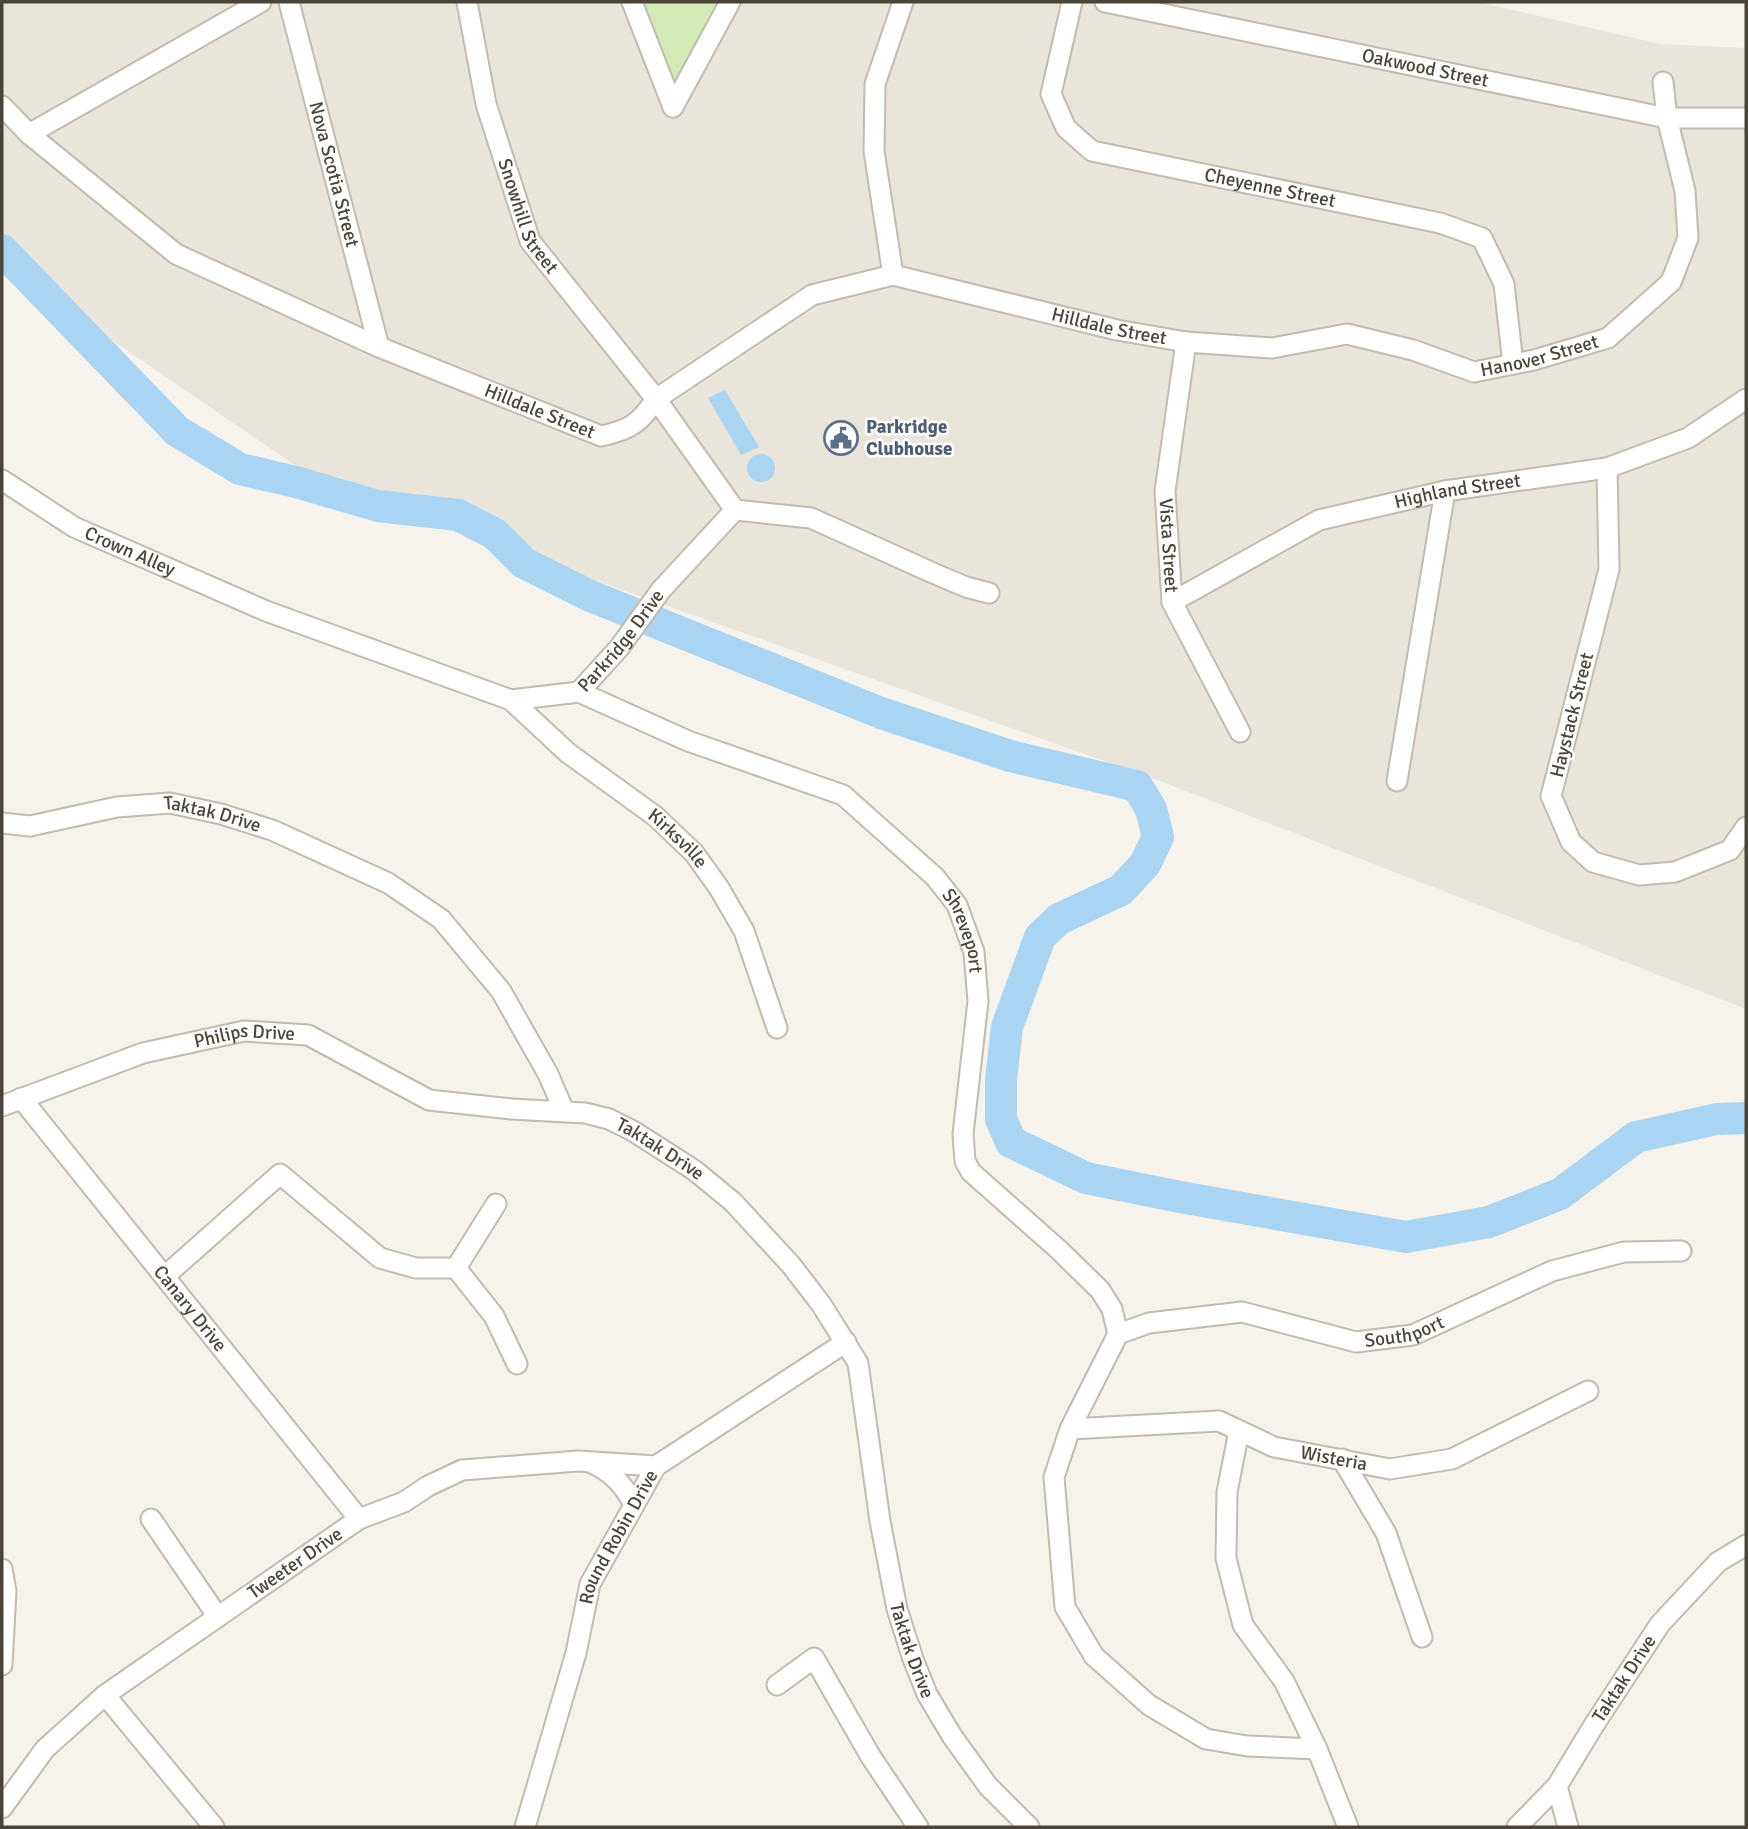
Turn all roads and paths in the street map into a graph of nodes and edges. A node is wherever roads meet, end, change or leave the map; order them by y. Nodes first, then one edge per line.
1 (261, 2) edge
2 (289, 2) edge
3 (467, 2) edge
4 (632, 2) edge
5 (730, 2) edge
6 (903, 2) edge
7 (1072, 2) edge
8 (1105, 2) edge
9 (1663, 82) dead end
10 (2, 106) edge
11 (1667, 118) junction
12 (1746, 118) edge
13 (29, 134) junction
14 (893, 275) junction
15 (1186, 342) junction
16 (379, 347) junction
17 (1513, 364) junction
18 (656, 399) junction
19 (1746, 399) edge
20 (1607, 468) junction
21 (2, 480) edge
22 (1445, 491) junction
23 (735, 510) junction
24 (989, 593) dead end
25 (1172, 602) junction
26 (266, 611) joint
27 (579, 692) junction
28 (511, 699) junction
29 (1240, 732) dead end
30 (1397, 781) dead end
31 (2, 824) edge
32 (1746, 827) edge
33 (777, 1028) dead end
34 (20, 1097) junction
35 (2, 1106) edge
36 (564, 1111) junction
37 (496, 1204) dead end
38 (1681, 1251) dead end
39 (456, 1268) junction
40 (165, 1276) junction
41 (1118, 1334) junction
42 (846, 1342) junction
43 (517, 1364) dead end
44 (1588, 1391) dead end
45 (1070, 1429) junction
46 (1239, 1431) junction
47 (1342, 1459) junction
48 (588, 1461) junction
49 (656, 1466) junction
50 (634, 1505) junction
51 (151, 1519) dead end
52 (359, 1519) junction
53 (1746, 1545) edge
54 (2, 1569) edge
55 (218, 1617) junction
56 (1422, 1637) dead end
57 (2, 1665) edge
58 (777, 1685) dead end
59 (105, 1695) junction
60 (1317, 1749) junction
61 (1557, 1786) junction
62 (2, 1808) edge
63 (214, 1827) edge
64 (525, 1827) edge
65 (918, 1827) edge
66 (1029, 1827) edge
67 (1348, 1827) edge
68 (1517, 1827) edge
69 (1568, 1827) edge

1 - 13 street
2 - 16 street, Nova Scotia Street
3 - 18 street, Snowhill Street
4 - 5 street
6 - 14 street
7 - 17 street, Cheyenne Street
8 - 11 street, Oakwood Street
9 - 11 street, Hanover Street
10 - 13 street, Hilldale Street
11 - 12 street, Oakwood Street
11 - 17 street, Hanover Street
13 - 16 street, Hilldale Street
14 - 15 street, Hilldale Street
14 - 18 street, Hilldale Street
15 - 17 street, Hanover Street
15 - 25 street, Vista Street
16 - 18 street, Hilldale Street
18 - 23 street
19 - 20 street, Highland Street
20 - 22 street, Highland Street
20 - 32 street, Haystack Street
21 - 26 street, Crown Alley
22 - 25 street, Highland Street
22 - 30 street
23 - 24 street
23 - 27 street, Parkridge Drive
25 - 29 street, Vista Street
26 - 28 street, Parkridge Drive
27 - 28 street, Parkridge Drive
27 - 41 street, Shreveport
28 - 33 street, Kirksville
31 - 36 street, Taktak Drive
34 - 35 street, Philips Drive
34 - 36 street, Philips Drive
34 - 40 street, Canary Drive
36 - 42 street, Taktak Drive
37 - 39 street
38 - 41 street, Southport
39 - 40 street
39 - 43 street
40 - 52 street, Canary Drive
41 - 45 street
42 - 49 street, Round Robin Drive
42 - 66 street, Taktak Drive
44 - 47 street, Wisteria
45 - 46 street, Wisteria
45 - 60 street
46 - 47 street, Wisteria
46 - 60 street
47 - 56 street
48 - 49 street, Tweeter Drive
48 - 50 street
48 - 52 street, Tweeter Drive
49 - 50 street, Round Robin Drive
50 - 64 street, Round Robin Drive
51 - 55 street
52 - 55 street, Tweeter Drive
53 - 61 street, Taktak Drive
54 - 57 street
55 - 59 street, Tweeter Drive
58 - 65 street
59 - 62 street, Tweeter Drive
59 - 63 street
60 - 67 street
61 - 68 street, Taktak Drive
61 - 69 street

